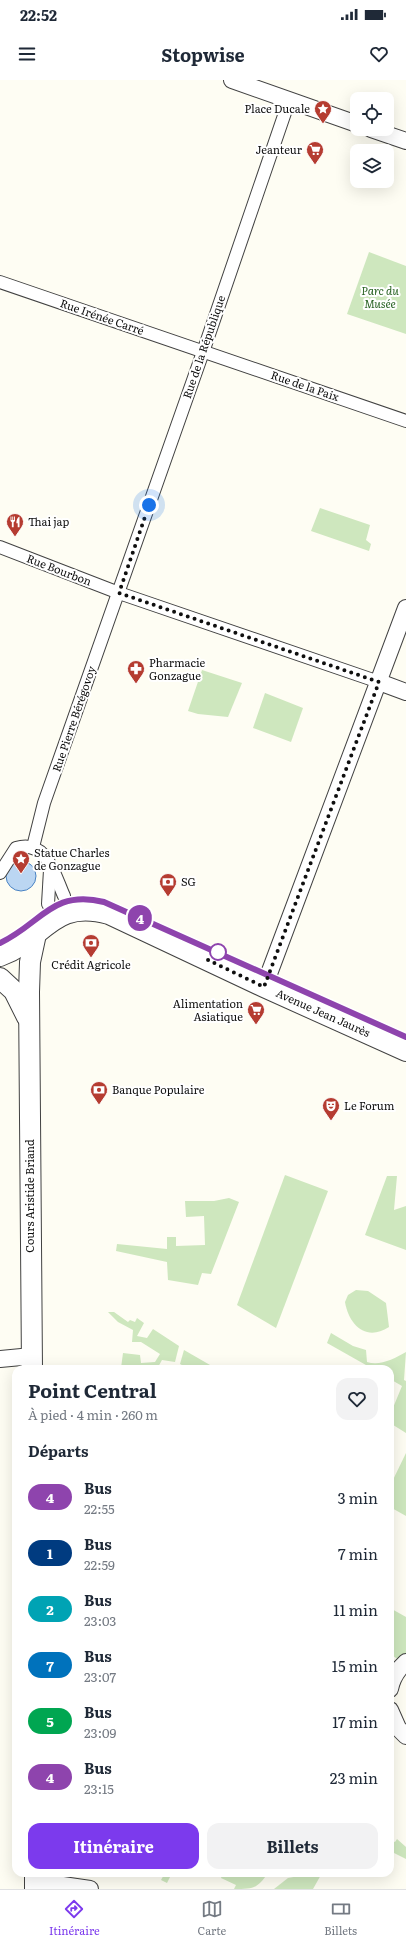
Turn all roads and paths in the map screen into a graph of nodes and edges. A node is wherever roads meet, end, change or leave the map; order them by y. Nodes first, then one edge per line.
1 (232, 80) edge
2 (289, 101) junction
3 (350, 122) edge
4 (391, 136) edge
5 (406, 141) edge
6 (0, 282) edge
7 (203, 352) junction
8 (406, 421) edge
9 (0, 547) edge
10 (119, 593) junction
11 (406, 608) edge
12 (379, 682) junction
13 (406, 692) edge
14 (34, 847) junction
15 (50, 865) junction
16 (0, 872) edge
17 (64, 896) dead end
18 (48, 904) dead end
19 (36, 934) junction
20 (0, 956) edge
21 (4, 981) edge
22 (264, 987) junction
23 (29, 1022) junction
24 (406, 1051) edge
25 (0, 1359) edge
26 (32, 1362) edge
27 (406, 1662) edge
28 (394, 1677) edge
29 (394, 1719) edge
30 (406, 1736) edge
31 (35, 1881) edge
32 (90, 1889) edge

1 - 2 street
2 - 3 street
2 - 7 street, Rue de la République
4 - 5 street
6 - 7 street, Rue Irénée Carré
7 - 8 street, Rue de la Paix
7 - 10 street, Rue de la République
9 - 10 street, Rue Bourbon
10 - 12 street, Rue Bourbon
10 - 14 street, Rue Pierre Bérégovoy
11 - 12 street
12 - 13 street
12 - 22 street
14 - 15 street
14 - 16 street
15 - 17 street
15 - 18 street
19 - 20 street, Avenue Jean Jaurès
19 - 22 street, Avenue Jean Jaurès
19 - 23 street, Cours Aristide Briand
21 - 23 street, Cours Aristide Briand
22 - 24 street, Avenue Jean Jaurès
23 - 26 street, Cours Aristide Briand
25 - 26 street
27 - 28 street
29 - 30 street
31 - 32 street

